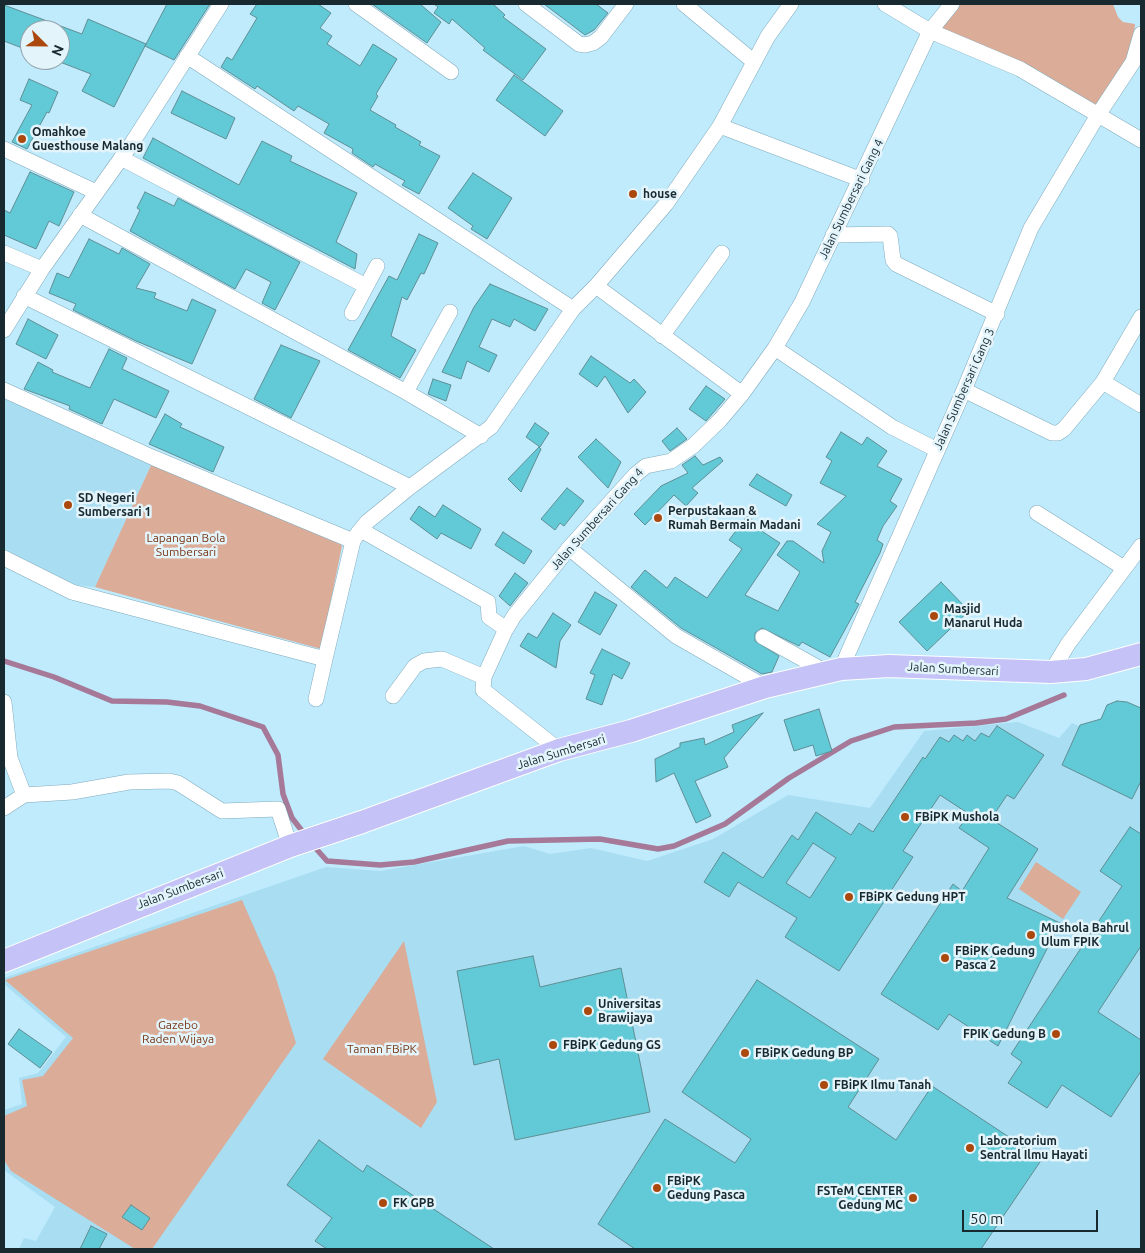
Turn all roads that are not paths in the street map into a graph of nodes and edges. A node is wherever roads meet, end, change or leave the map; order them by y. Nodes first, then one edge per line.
1 (221, 4) edge
2 (356, 4) edge
3 (526, 4) edge
4 (626, 4) edge
5 (684, 4) edge
6 (791, 4) edge
7 (885, 4) edge
8 (952, 4) edge
9 (930, 31) junction
10 (1141, 34) edge
11 (187, 56) junction
12 (753, 62) junction
13 (451, 72) dead end
14 (1098, 115) junction
15 (720, 126) junction
16 (1141, 140) edge
17 (4, 149) edge
18 (121, 158) junction
19 (862, 180) junction
20 (96, 192) junction
21 (80, 215) junction
22 (833, 235) junction
23 (4, 253) edge
24 (722, 253) dead end
25 (377, 266) dead end
26 (42, 269) junction
27 (366, 286) junction
28 (596, 286) junction
29 (24, 296) junction
30 (573, 309) junction
31 (450, 312) dead end
32 (352, 313) dead end
33 (997, 314) junction
34 (1141, 317) edge
35 (4, 330) edge
36 (662, 336) junction
37 (776, 348) junction
38 (1103, 382) junction
39 (4, 390) edge
40 (964, 390) junction
41 (406, 392) junction
42 (742, 394) junction
43 (1141, 405) edge
44 (481, 436) junction
45 (938, 450) junction
46 (410, 487) junction
47 (1037, 513) dead end
48 (357, 535) junction
49 (1141, 546) edge
50 (569, 548) junction
51 (4, 558) edge
52 (1124, 568) junction
53 (506, 629) junction
54 (763, 637) dead end
55 (1141, 654) edge
56 (324, 660) junction
57 (1053, 668) junction
58 (834, 671) junction
59 (484, 677) junction
60 (765, 688) junction
61 (393, 696) dead end
62 (316, 699) dead end
63 (4, 702) edge
64 (559, 750) junction
65 (24, 795) junction
66 (4, 808) edge
67 (294, 845) junction
68 (4, 961) edge

1 - 11 street
2 - 13 street
3 - 4 street
5 - 12 street
6 - 12 street
7 - 9 street
8 - 9 street, Jalan Sumbersari Gang 4
9 - 14 street
9 - 19 street, Jalan Sumbersari Gang 4
10 - 14 street, Jalan Sumbersari Gang 3
11 - 18 street
11 - 30 street
12 - 15 street
14 - 16 street
14 - 33 street, Jalan Sumbersari Gang 3
15 - 19 street
15 - 28 street
17 - 20 street
18 - 20 street
18 - 27 street
19 - 22 street, Jalan Sumbersari Gang 4
20 - 21 street
21 - 26 street
21 - 41 street
22 - 33 street
22 - 37 street, Jalan Sumbersari Gang 4
23 - 26 street
24 - 36 street
25 - 27 street
26 - 29 street
27 - 32 street
28 - 30 street
28 - 36 street
29 - 35 street
29 - 46 street
30 - 44 street
31 - 41 street
33 - 40 street, Jalan Sumbersari Gang 3
34 - 38 street
36 - 42 street
37 - 42 street, Jalan Sumbersari Gang 4
37 - 45 street
38 - 40 street
38 - 43 street
39 - 48 street
40 - 45 street, Jalan Sumbersari Gang 3
41 - 44 street
42 - 50 street, Jalan Sumbersari Gang 4
44 - 46 street
45 - 58 street, Jalan Sumbersari Gang 3
46 - 48 street
47 - 52 street
48 - 53 street
48 - 56 street
49 - 52 street
50 - 53 street, Jalan Sumbersari Gang 4
50 - 60 street
51 - 56 street
52 - 57 street
53 - 59 street, Jalan Sumbersari Gang 4
54 - 58 street
55 - 57 main road, Jalan Sumbersari
56 - 62 street
57 - 58 main road, Jalan Sumbersari
58 - 60 main road, Jalan Sumbersari
59 - 61 street
59 - 64 street
60 - 64 main road, Jalan Sumbersari
63 - 65 street
64 - 67 main road, Jalan Sumbersari
65 - 66 street
65 - 67 street
67 - 68 main road, Jalan Sumbersari

